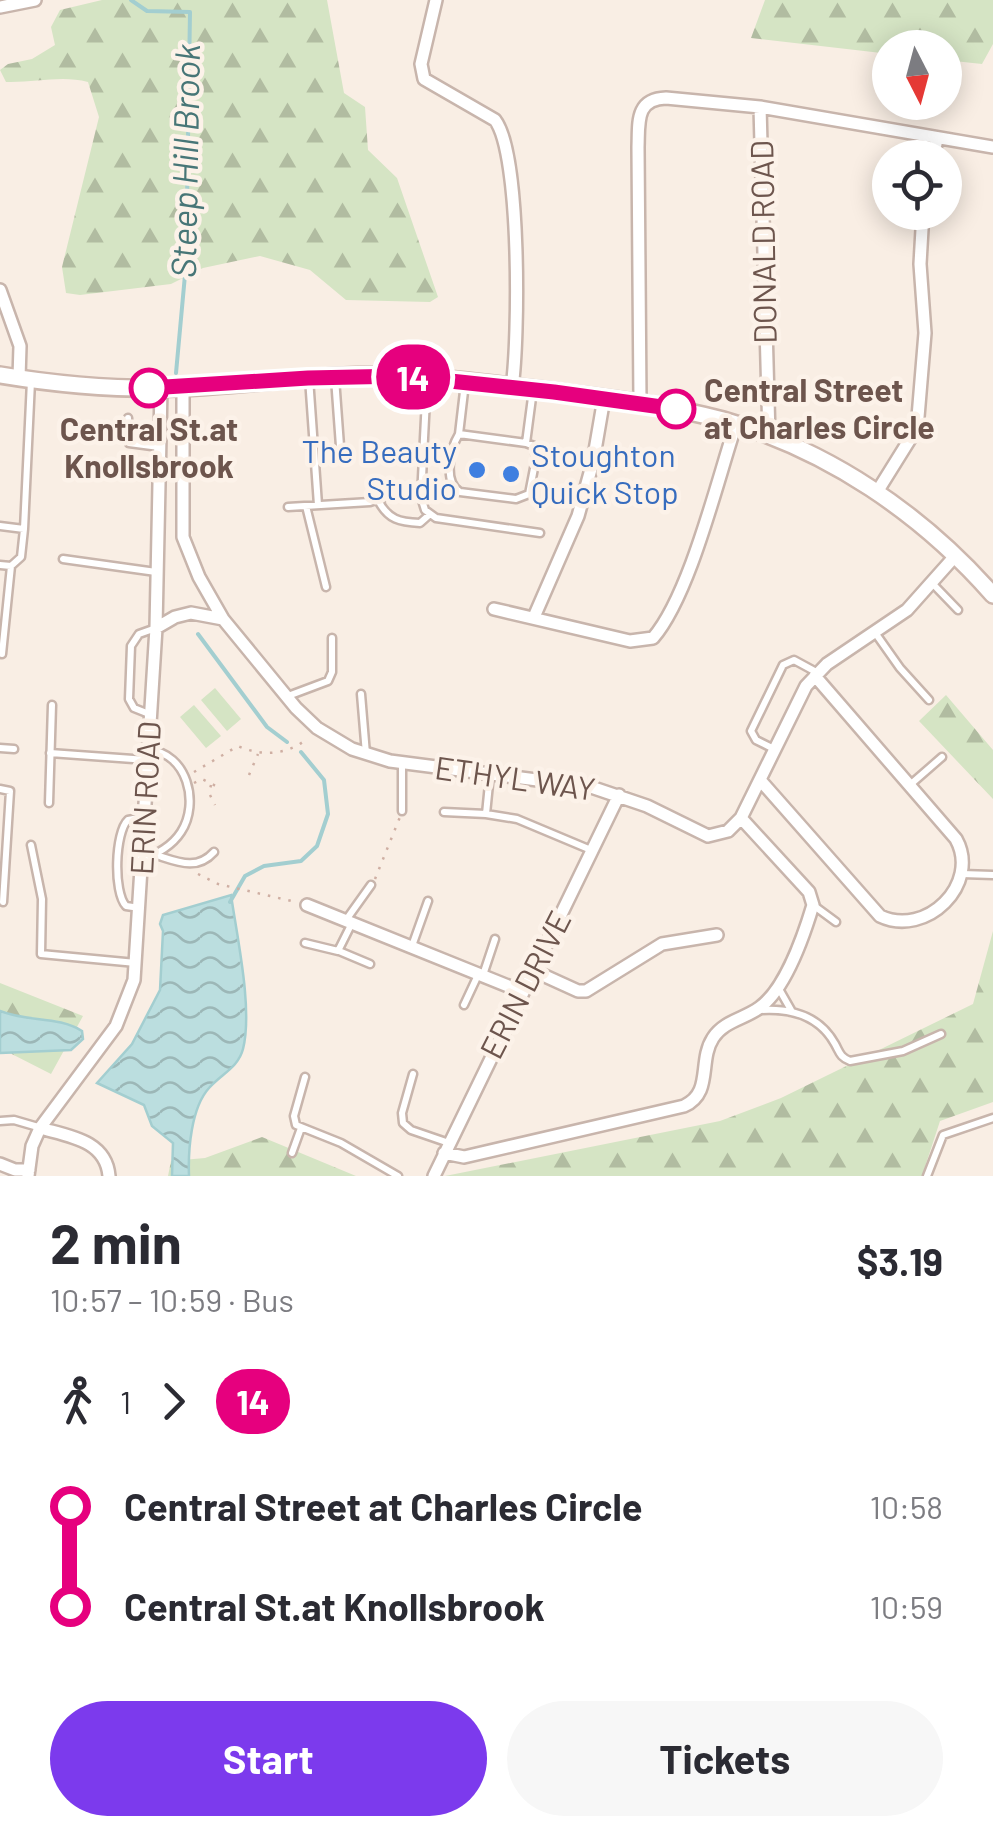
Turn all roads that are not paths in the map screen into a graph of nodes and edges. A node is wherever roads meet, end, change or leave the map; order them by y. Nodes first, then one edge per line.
1 (35, 0) edge
2 (436, 0) edge
3 (0, 7) edge
4 (760, 108) junction
5 (937, 139) joint
6 (993, 148) edge
7 (922, 230) edge
8 (0, 290) edge
9 (0, 375) edge
10 (335, 376) junction
11 (308, 378) junction
12 (428, 378) junction
13 (25, 379) junction
14 (465, 382) junction
15 (512, 387) junction
16 (161, 388) junction
17 (183, 388) junction
18 (533, 389) junction
19 (604, 398) junction
20 (640, 402) junction
21 (128, 418) dead end
22 (736, 424) junction
23 (459, 434) junction
24 (769, 436) junction
25 (526, 443) junction
26 (340, 446) dead end
27 (160, 447) junction
28 (420, 489) junction
29 (877, 492) junction
30 (378, 500) junction
31 (306, 506) junction
32 (318, 506) junction
33 (288, 507) dead end
34 (430, 515) junction
35 (0, 526) edge
36 (24, 529) junction
37 (540, 533) dead end
38 (956, 555) junction
39 (64, 560) dead end
40 (0, 565) edge
41 (12, 566) junction
42 (156, 572) junction
43 (930, 582) junction
44 (326, 586) dead end
45 (993, 594) edge
46 (494, 610) dead end
47 (958, 610) dead end
48 (534, 617) junction
49 (223, 619) junction
50 (156, 628) junction
51 (876, 634) junction
52 (332, 638) dead end
53 (2, 654) edge
54 (816, 674) junction
55 (361, 694) dead end
56 (286, 696) junction
57 (929, 700) dead end
58 (52, 705) dead end
59 (150, 715) junction
60 (0, 748) edge
61 (14, 749) dead end
62 (774, 749) junction
63 (50, 753) junction
64 (149, 755) junction
65 (366, 755) junction
66 (942, 757) dead end
67 (402, 763) junction
68 (490, 773) junction
69 (760, 780) junction
70 (910, 784) junction
71 (0, 788) edge
72 (619, 795) junction
73 (48, 804) dead end
74 (402, 811) road end
75 (444, 812) dead end
76 (486, 814) junction
77 (146, 817) junction
78 (741, 818) junction
79 (4, 825) edge
80 (31, 845) dead end
81 (592, 851) junction
82 (214, 852) dead end
83 (149, 857) junction
84 (962, 874) junction
85 (993, 875) edge
86 (371, 885) road end
87 (428, 901) dead end
88 (3, 902) dead end
89 (813, 905) junction
90 (307, 906) road end
91 (140, 908) junction
92 (349, 921) junction
93 (836, 922) dead end
94 (717, 935) dead end
95 (495, 939) dead end
96 (305, 944) dead end
97 (411, 947) junction
98 (338, 951) junction
99 (137, 964) junction
100 (370, 964) dead end
101 (534, 971) junction
102 (481, 974) junction
103 (779, 988) junction
104 (523, 992) junction
105 (464, 1005) dead end
106 (757, 1010) junction
107 (791, 1010) junction
108 (942, 1034) dead end
109 (413, 1074) dead end
110 (305, 1077) dead end
111 (993, 1118) edge
112 (0, 1121) edge
113 (40, 1128) junction
114 (301, 1128) junction
115 (446, 1148) junction
116 (292, 1154) dead end
117 (3, 1169) edge
118 (29, 1173) edge
119 (108, 1176) edge
120 (398, 1176) edge
121 (434, 1176) edge
122 (927, 1176) edge

1 - 3 street
2 - 15 street
4 - 5 street
4 - 20 street
4 - 24 street, DONALD ROAD
5 - 6 street
7 - 29 street
8 - 13 street
9 - 13 main road
10 - 11 main road
10 - 12 main road
10 - 26 lane
11 - 17 main road
11 - 32 lane
12 - 14 main road
12 - 28 lane
13 - 16 main road
13 - 36 lane
14 - 15 main road
14 - 23 lane
15 - 18 main road
16 - 17 main road
16 - 27 street, ERIN ROAD
17 - 49 street, ETHYL WAY
18 - 19 main road
18 - 25 lane
19 - 20 main road
19 - 48 street
20 - 22 main road
21 - 27 lane
22 - 24 main road
22 - 48 street
23 - 25 lane
23 - 25 lane
24 - 29 main road
27 - 42 street, ERIN ROAD
28 - 30 lane
28 - 34 lane
29 - 38 main road
30 - 32 lane
30 - 34 lane
31 - 32 lane
31 - 33 lane
31 - 44 lane
34 - 37 lane
35 - 36 lane
36 - 41 lane
38 - 43 street
38 - 45 main road
39 - 42 lane
40 - 41 lane
41 - 53 lane
42 - 50 street, ERIN ROAD
43 - 47 lane
43 - 51 street
46 - 48 street
49 - 50 street
49 - 56 street, ETHYL WAY
50 - 59 street, ERIN ROAD
50 - 59 lane
51 - 54 street
51 - 57 lane
52 - 56 lane
54 - 62 street
54 - 62 lane
54 - 70 street
55 - 65 lane
56 - 65 street, ETHYL WAY
58 - 63 lane
59 - 64 street, ERIN ROAD
60 - 61 lane
62 - 69 street
63 - 64 lane
63 - 73 lane
64 - 77 street, ERIN ROAD
64 - 83 lane
65 - 67 street, ETHYL WAY
66 - 70 lane
67 - 68 street, ETHYL WAY
67 - 74 lane
68 - 72 street, ETHYL WAY
68 - 76 lane
69 - 78 street
69 - 84 street
70 - 84 street
71 - 79 lane
72 - 78 street, ETHYL WAY
72 - 81 street, ERIN DRIVE
75 - 76 lane
76 - 81 lane
77 - 83 street, ERIN ROAD
77 - 91 lane
78 - 89 street
79 - 88 lane
80 - 99 lane
81 - 101 street, ERIN DRIVE
82 - 83 lane
83 - 91 street, ERIN ROAD
84 - 85 lane
86 - 92 lane
87 - 97 lane
89 - 93 lane
89 - 103 street
90 - 92 street
91 - 99 street, ERIN ROAD
92 - 97 street
92 - 98 lane
94 - 101 street
95 - 102 lane
96 - 98 lane
97 - 102 street
98 - 100 lane
99 - 113 street, ERIN ROAD
101 - 104 street, ERIN DRIVE
102 - 104 street
102 - 105 lane
103 - 106 street
103 - 107 lane
104 - 115 street, ERIN DRIVE
106 - 107 lane
106 - 115 street
107 - 108 lane
109 - 115 lane
110 - 114 lane
111 - 122 lane
112 - 113 lane
113 - 118 street, ERIN ROAD
113 - 119 street
114 - 116 lane
114 - 120 lane
115 - 121 street, ERIN DRIVE
117 - 118 street

